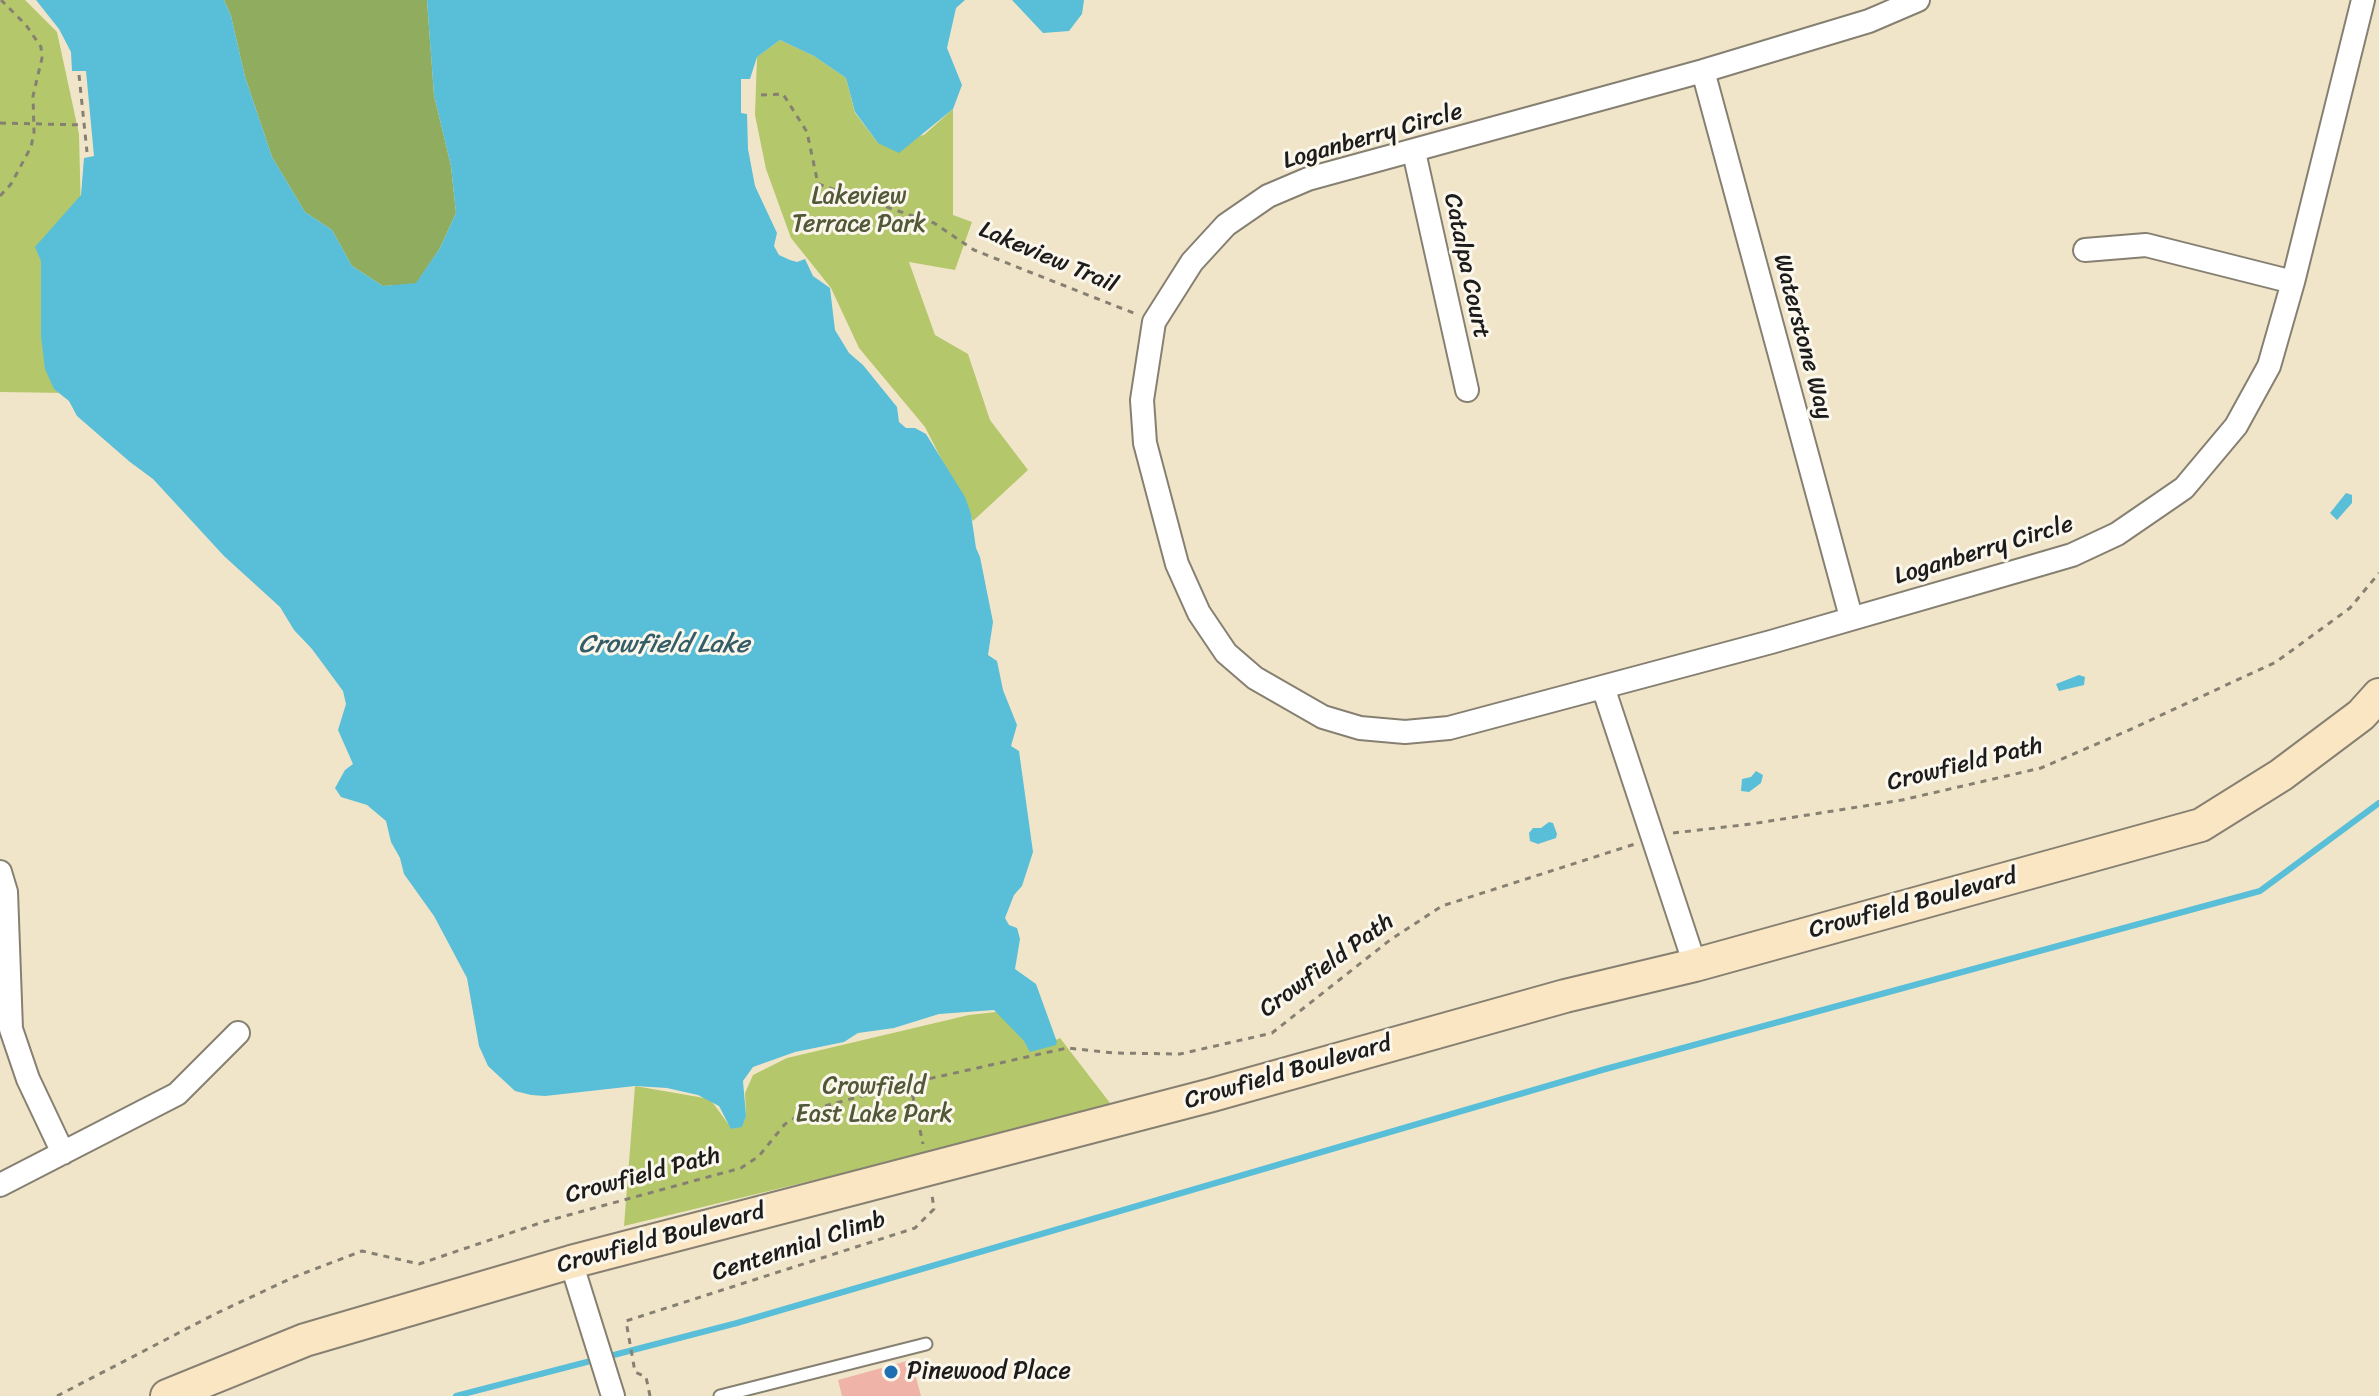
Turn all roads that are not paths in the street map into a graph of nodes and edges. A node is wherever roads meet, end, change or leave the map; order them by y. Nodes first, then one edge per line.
1 (1918, 0) edge
2 (2363, 0) edge
3 (1703, 71) junction
4 (1414, 152) junction
5 (2085, 250) dead end
6 (2293, 282) junction
7 (1467, 390) dead end
8 (1851, 617) junction
9 (1603, 687) junction
10 (2379, 695) edge
11 (0, 872) edge
12 (1695, 965) junction
13 (238, 1033) dead end
14 (63, 1153) junction
15 (0, 1185) edge
16 (571, 1262) junction
17 (926, 1344) dead end
18 (611, 1390) edge
19 (167, 1396) edge
20 (720, 1396) edge

1 - 3 street, Loganberry Circle
2 - 6 street, Loganberry Circle
3 - 4 street, Loganberry Circle
3 - 8 street, Waterstone Way
4 - 7 street, Catalpa Court
4 - 9 street, Loganberry Circle
5 - 6 street
6 - 8 street, Loganberry Circle
8 - 9 street, Loganberry Circle
9 - 12 street
10 - 12 main road, Crowfield Boulevard
11 - 14 street
12 - 16 main road, Crowfield Boulevard
13 - 14 street
14 - 15 street
16 - 18 street
16 - 19 main road, Crowfield Boulevard
17 - 20 lane

